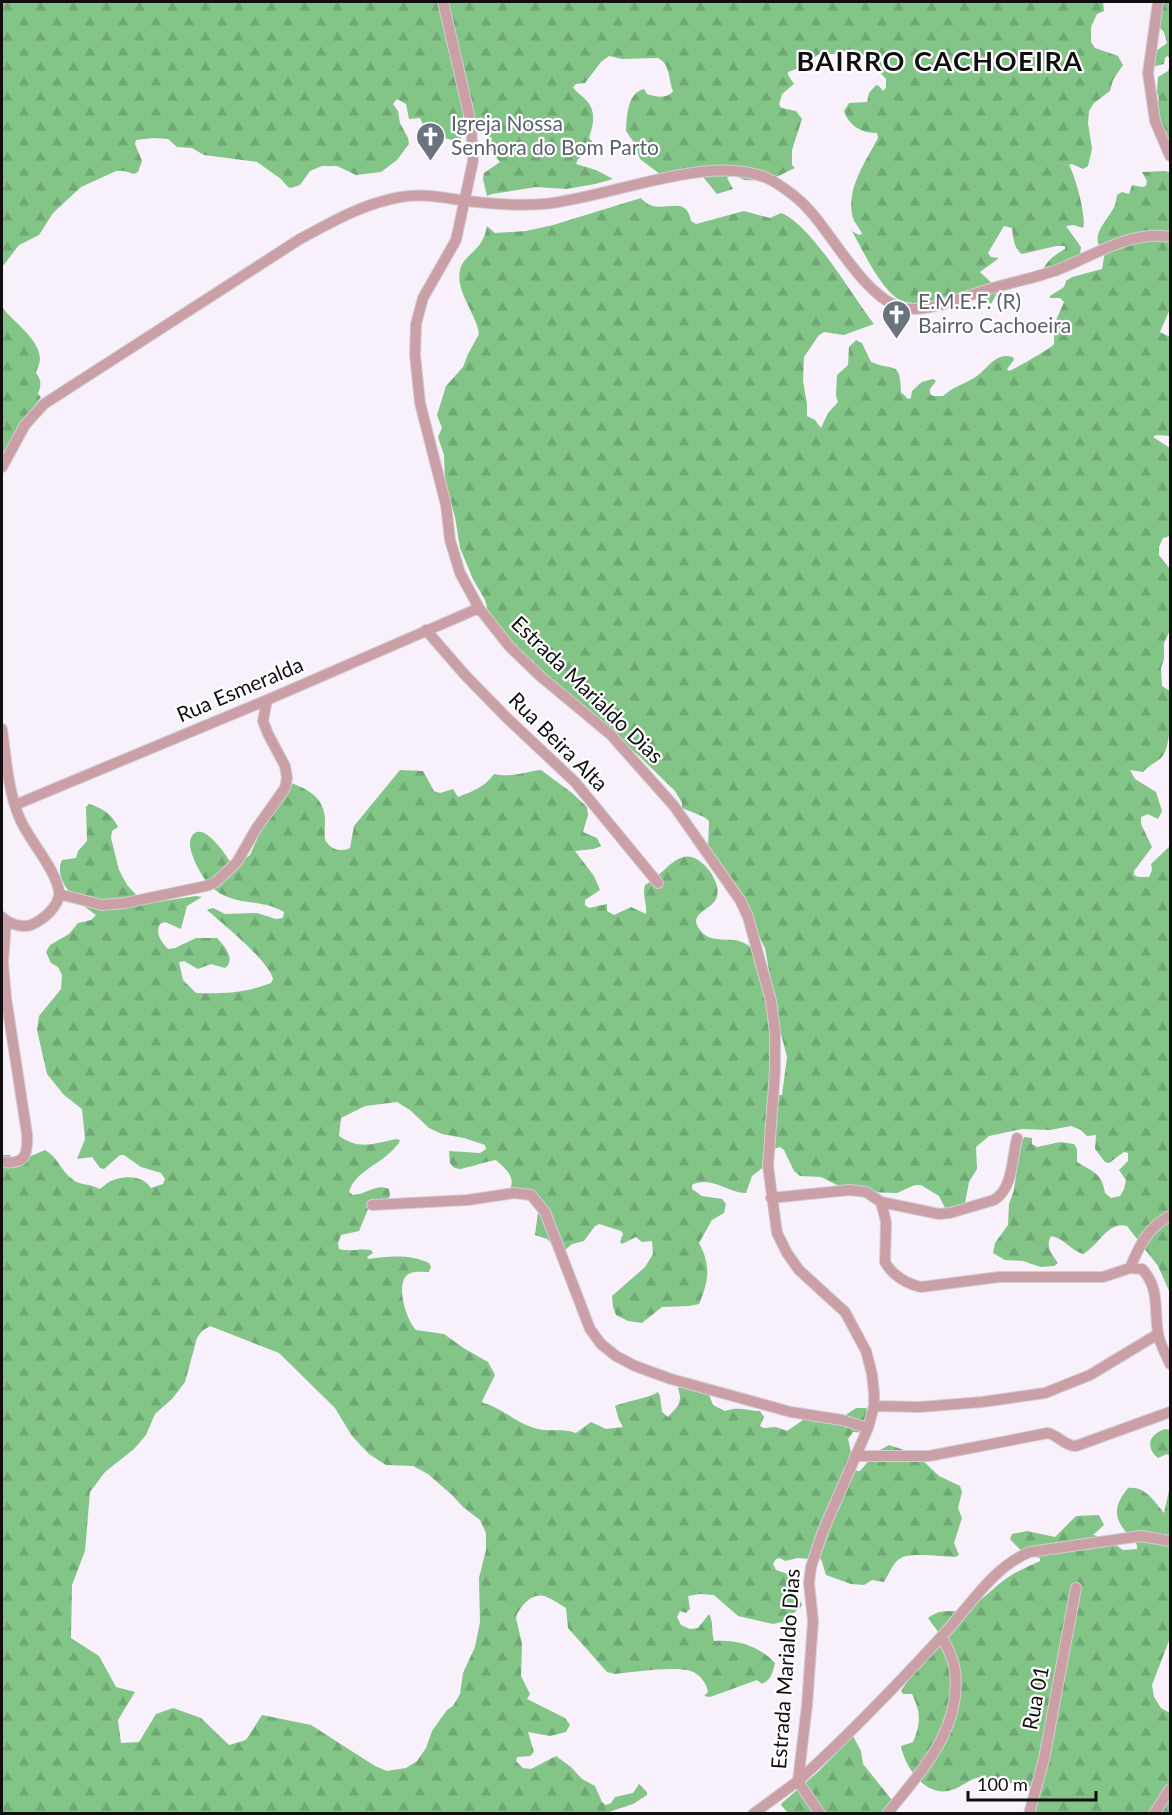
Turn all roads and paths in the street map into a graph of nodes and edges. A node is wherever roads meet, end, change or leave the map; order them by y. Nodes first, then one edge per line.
1 (443, 2) edge
2 (1158, 2) edge
3 (1170, 156) edge
4 (464, 201) junction
5 (1170, 237) edge
6 (2, 467) edge
7 (479, 608) junction
8 (426, 630) junction
9 (267, 700) junction
10 (2, 729) edge
11 (15, 805) junction
12 (658, 883) dead end
13 (59, 894) junction
14 (4, 919) edge
15 (1017, 1138) dead end
16 (2, 1162) edge
17 (771, 1198) junction
18 (881, 1202) junction
19 (372, 1205) dead end
20 (1170, 1216) edge
21 (1130, 1268) junction
22 (1158, 1334) junction
23 (1170, 1364) edge
24 (874, 1406) junction
25 (1170, 1412) edge
26 (868, 1428) junction
27 (855, 1456) junction
28 (1170, 1541) edge
29 (1076, 1588) dead end
30 (942, 1636) junction
31 (798, 1781) junction
32 (1170, 1789) edge
33 (753, 1814) edge
34 (820, 1814) edge
35 (887, 1814) edge
36 (1029, 1814) edge
37 (1154, 1814) edge

1 - 4 street, Estrada Marialdo Dias
2 - 3 street
4 - 5 street
4 - 6 street
4 - 7 street, Estrada Marialdo Dias
7 - 8 street, Rua Esmeralda
7 - 17 street, Estrada Marialdo Dias
8 - 9 street, Rua Esmeralda
8 - 12 street, Rua Beira Alta
9 - 11 street, Rua Esmeralda
9 - 13 street
10 - 11 street
11 - 13 street
13 - 14 street
14 - 16 street
15 - 18 street
17 - 18 street
17 - 24 street, Estrada Marialdo Dias
18 - 21 street
19 - 26 street
20 - 21 street
21 - 22 street
22 - 23 street
22 - 24 street
24 - 26 street, Estrada Marialdo Dias
25 - 27 street
26 - 27 street, Estrada Marialdo Dias
27 - 31 street, Estrada Marialdo Dias
28 - 30 street
29 - 36 street, Rua 01
30 - 31 street
30 - 35 street
31 - 33 street, Estrada Marialdo Dias
31 - 34 street
32 - 37 street

